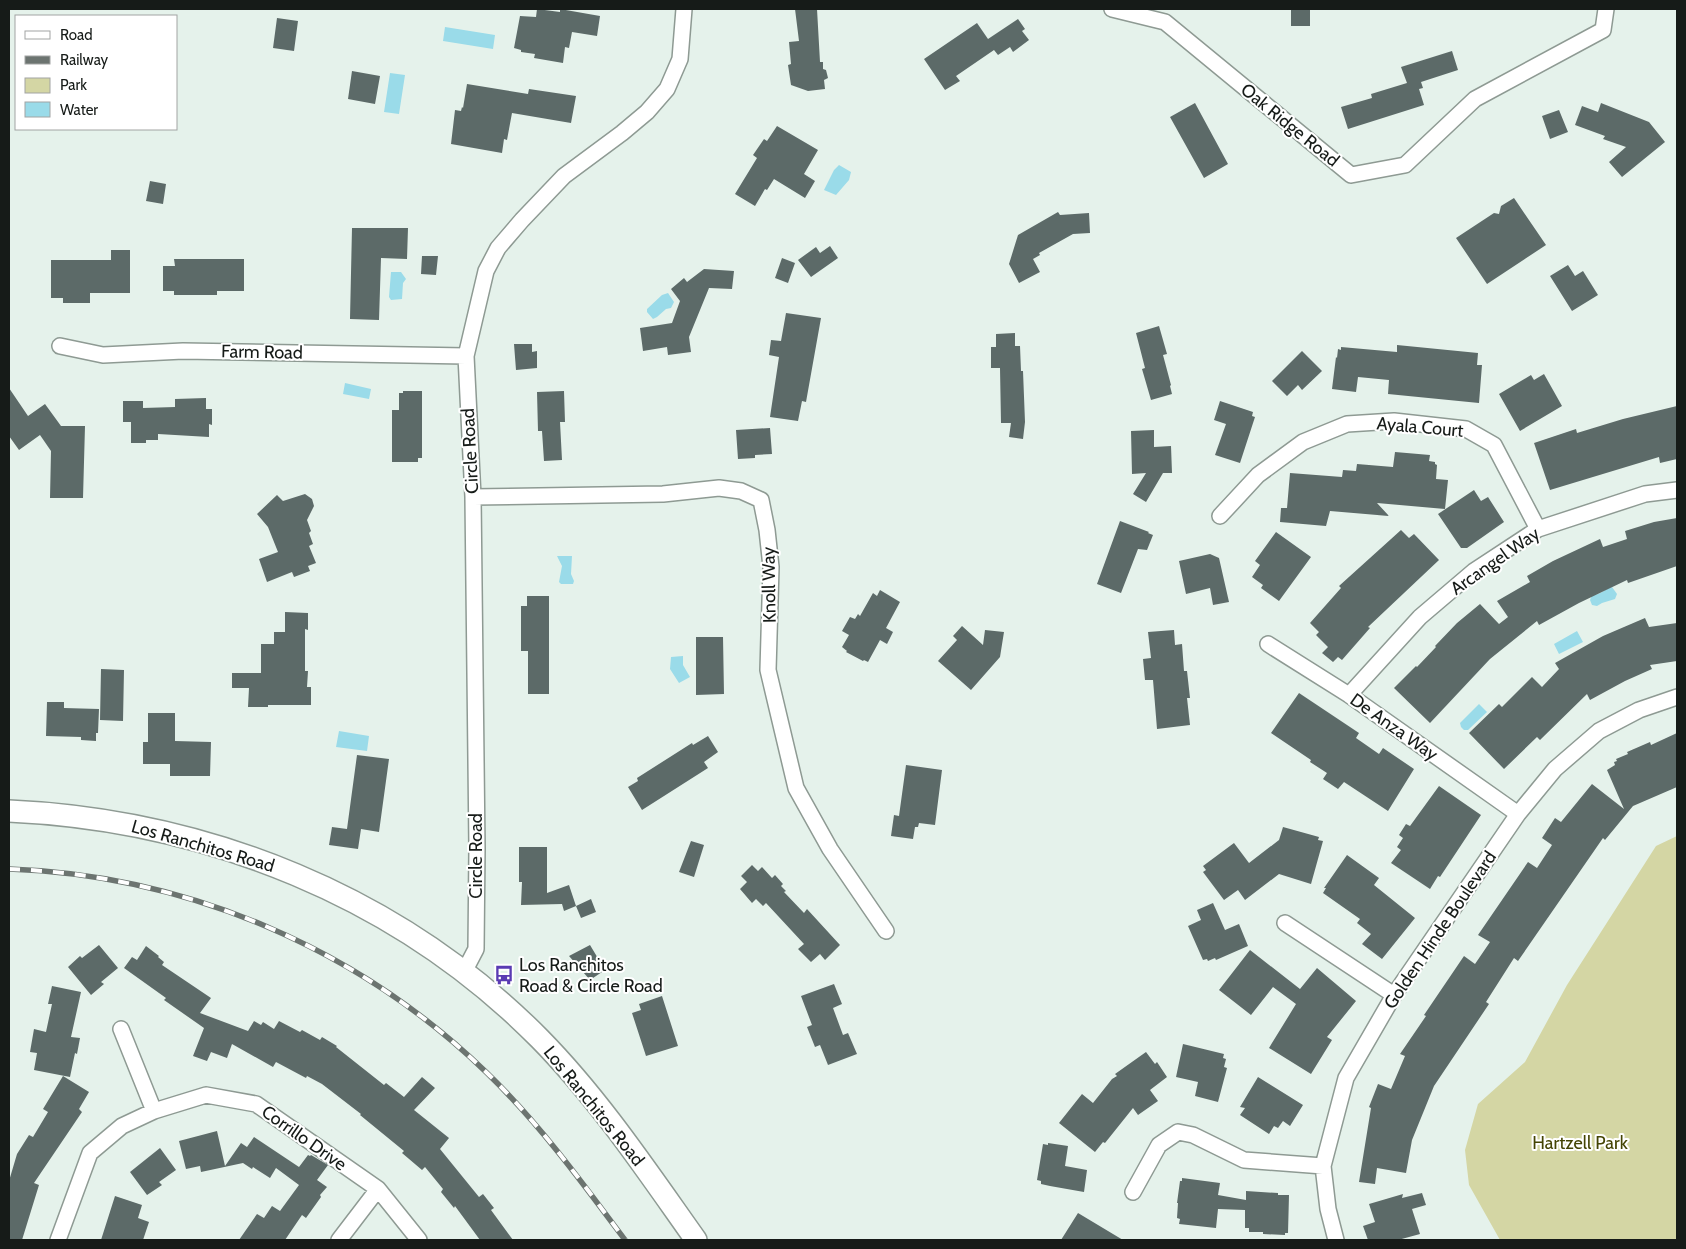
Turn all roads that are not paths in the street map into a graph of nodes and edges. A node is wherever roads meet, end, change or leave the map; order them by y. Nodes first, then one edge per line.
1 (684, 9) edge
2 (1112, 9) edge
3 (1606, 9) edge
4 (60, 346) dead end
5 (466, 356) junction
6 (1677, 490) edge
7 (473, 497) junction
8 (1220, 516) dead end
9 (1538, 528) junction
10 (1268, 644) dead end
11 (1349, 695) junction
12 (1677, 696) edge
13 (9, 811) edge
14 (1518, 814) junction
15 (1285, 923) dead end
16 (886, 931) dead end
17 (464, 972) junction
18 (1394, 995) junction
19 (121, 1029) dead end
20 (154, 1111) junction
21 (1324, 1166) junction
22 (378, 1189) junction
23 (1133, 1192) dead end
24 (58, 1240) edge
25 (339, 1240) edge
26 (418, 1240) edge
27 (696, 1240) edge
28 (1336, 1240) edge

1 - 5 street, Circle Road
2 - 3 street, Oak Ridge Road
4 - 5 street, Farm Road
5 - 7 street, Circle Road
6 - 9 street, Arcangel Way
7 - 16 street, Knoll Way
7 - 17 street, Circle Road
8 - 9 street, Ayala Court
9 - 11 street, Arcangel Way
10 - 11 street, De Anza Way
11 - 14 street, De Anza Way
12 - 14 street, Golden Hinde Boulevard
13 - 17 main road, Los Ranchitos Road
14 - 18 street, Golden Hinde Boulevard
15 - 18 street
17 - 27 main road, Los Ranchitos Road
18 - 21 street, Golden Hinde Boulevard
19 - 20 street
20 - 22 street, Corrillo Drive
20 - 24 street, Corrillo Drive
21 - 23 street
21 - 28 street, Golden Hinde Boulevard
22 - 25 street
22 - 26 street, Corrillo Drive

